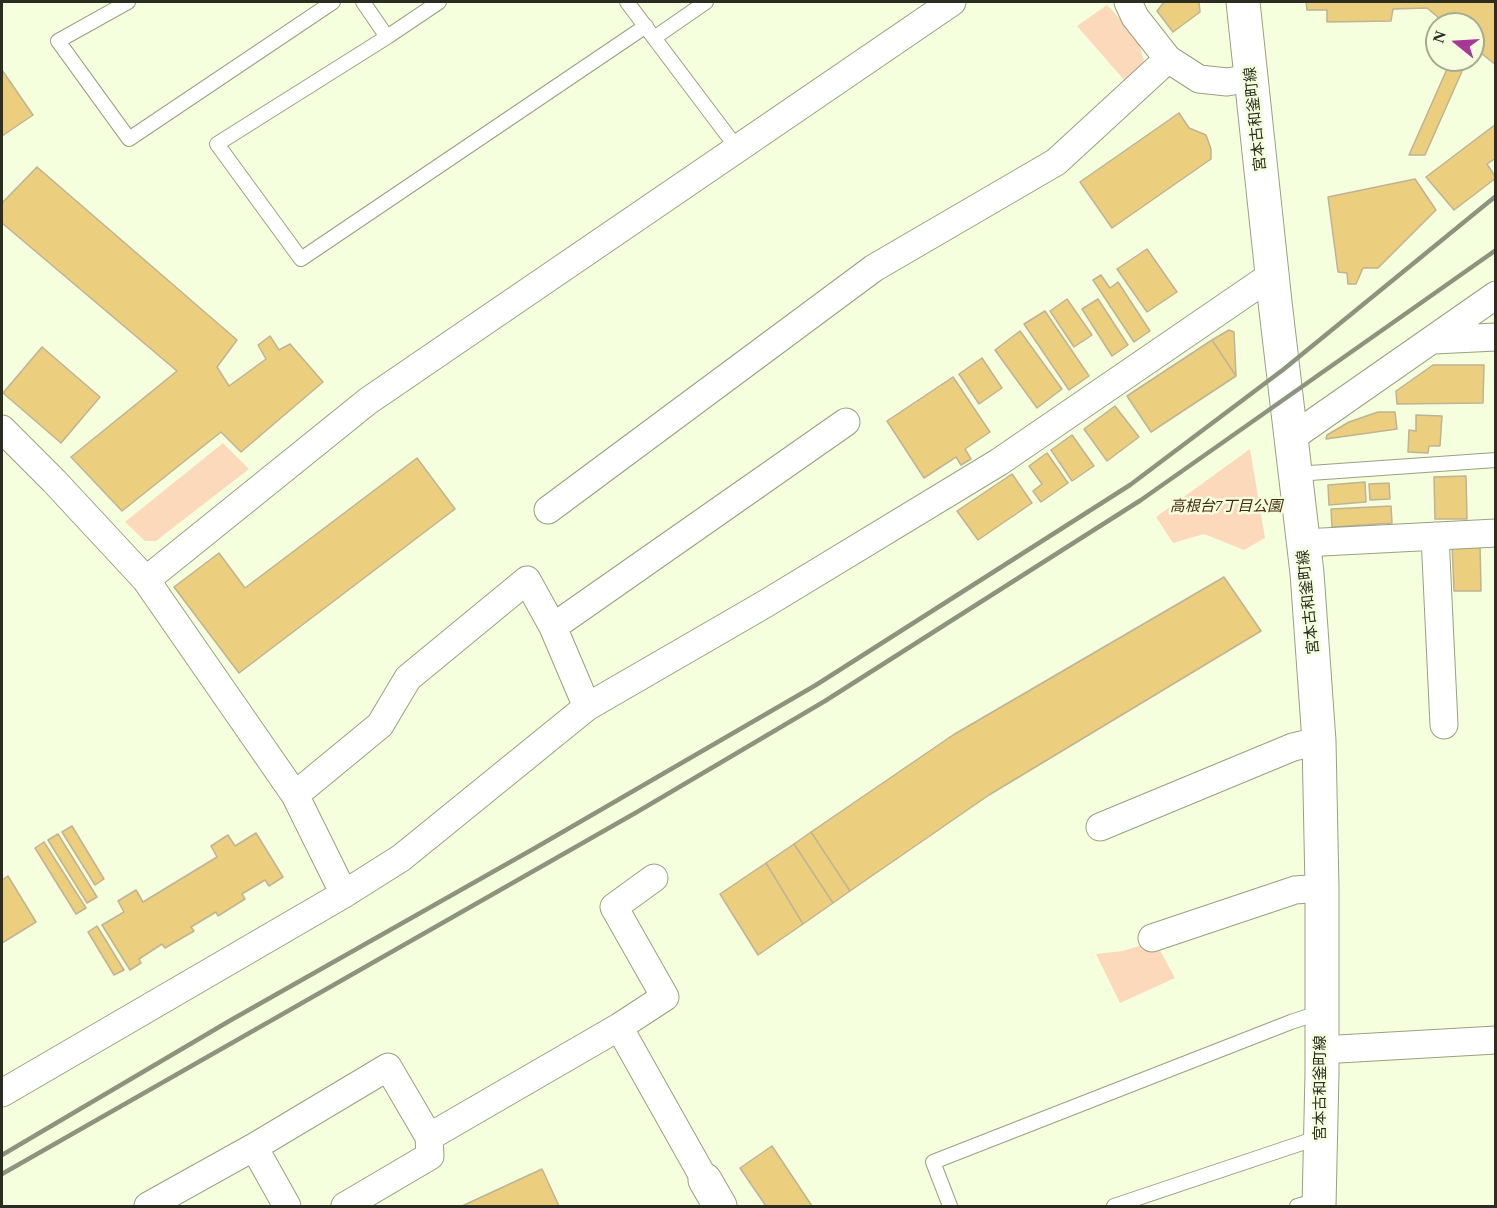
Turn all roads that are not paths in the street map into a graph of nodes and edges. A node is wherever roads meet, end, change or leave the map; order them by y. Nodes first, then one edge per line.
1 (128, 2) edge
2 (333, 2) edge
3 (363, 2) edge
4 (439, 2) edge
5 (627, 2) edge
6 (706, 2) edge
7 (952, 2) edge
8 (1128, 2) edge
9 (1243, 2) edge
10 (650, 32) junction
11 (387, 37) junction
12 (1168, 59) junction
13 (1251, 78) junction
14 (737, 148) junction
15 (1272, 275) junction
16 (1496, 295) edge
17 (1496, 337) edge
18 (1434, 340) junction
19 (846, 422) dead end
20 (2, 429) edge
21 (1291, 438) junction
22 (1496, 460) edge
23 (1296, 474) junction
24 (548, 510) dead end
25 (1496, 533) edge
26 (1435, 536) junction
27 (1303, 543) junction
28 (146, 580) junction
29 (553, 627) junction
30 (587, 707) junction
31 (1444, 724) dead end
32 (1319, 741) junction
33 (295, 795) junction
34 (1100, 827) dead end
35 (654, 878) dead end
36 (1322, 888) junction
37 (344, 894) junction
38 (1152, 938) dead end
39 (1321, 1012) junction
40 (619, 1027) junction
41 (1496, 1040) edge
42 (1321, 1050) junction
43 (2, 1093) edge
44 (1321, 1136) junction
45 (429, 1137) junction
46 (254, 1147) junction
47 (713, 1193) edge
48 (1312, 1204) edge
49 (148, 1206) edge
50 (287, 1206) edge
51 (345, 1206) edge
52 (950, 1206) edge
53 (1114, 1206) edge

1 - 2 lane
3 - 11 lane
4 - 11 lane
5 - 10 lane
6 - 10 lane
7 - 14 street
8 - 12 street
9 - 13 street, 宮本古和釜町線
10 - 11 lane
10 - 14 lane
12 - 13 street
12 - 24 street
13 - 15 street, 宮本古和釜町線
14 - 28 street
15 - 21 street, 宮本古和釜町線
15 - 30 street
16 - 18 street
17 - 18 street
18 - 21 street
19 - 29 street
20 - 28 street
21 - 23 street, 宮本古和釜町線
22 - 23 lane
23 - 27 street, 宮本古和釜町線
25 - 26 street
26 - 27 street
26 - 31 street
27 - 32 street, 宮本古和釜町線
28 - 33 street
29 - 30 street
29 - 33 street
30 - 37 street
32 - 34 street
32 - 36 street, 宮本古和釜町線
33 - 37 street
35 - 40 street
36 - 38 street
36 - 39 street, 宮本古和釜町線
37 - 43 street
39 - 42 street, 宮本古和釜町線
39 - 52 lane
40 - 45 street
40 - 47 street
41 - 42 street
42 - 44 street, 宮本古和釜町線
44 - 48 street, 宮本古和釜町線
44 - 53 lane
45 - 46 street
45 - 51 street
46 - 49 street
46 - 50 street

